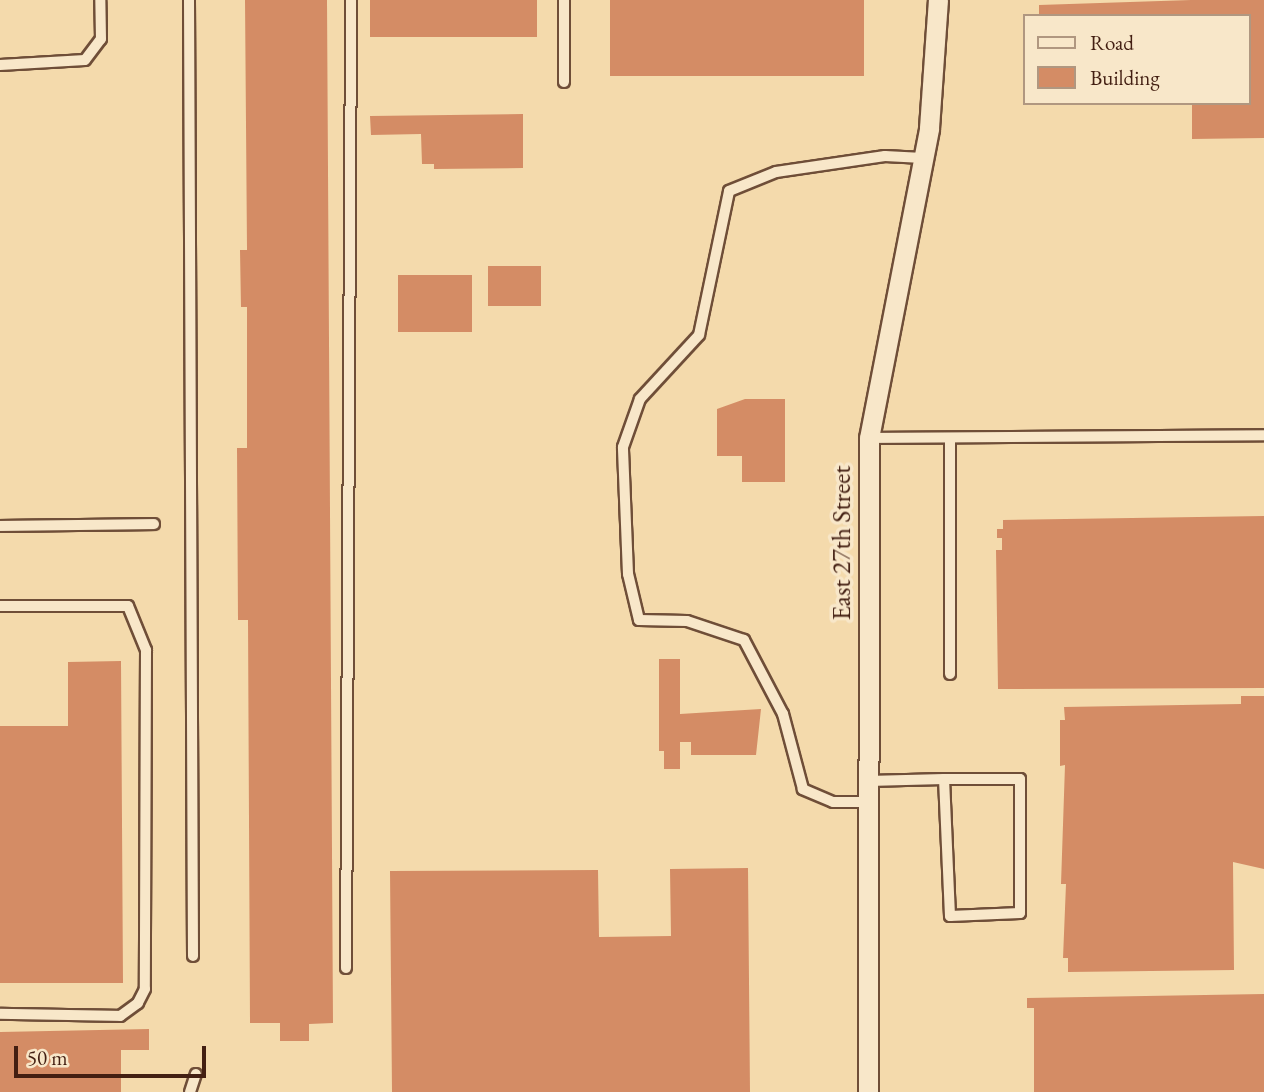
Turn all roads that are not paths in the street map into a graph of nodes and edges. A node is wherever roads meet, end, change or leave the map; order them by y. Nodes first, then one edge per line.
1 (100, 0) edge
2 (189, 0) edge
3 (351, 0) edge
4 (564, 0) edge
5 (938, 0) edge
6 (0, 65) edge
7 (564, 82) dead end
8 (923, 158) junction
9 (1264, 435) edge
10 (869, 438) junction
11 (950, 438) junction
12 (154, 524) dead end
13 (0, 526) edge
14 (0, 606) edge
15 (950, 674) dead end
16 (944, 779) junction
17 (868, 781) junction
18 (869, 802) junction
19 (192, 956) dead end
20 (346, 968) dead end
21 (0, 1014) edge
22 (196, 1074) dead end
23 (190, 1092) edge
24 (868, 1092) edge

1 - 6 lane
2 - 19 lane
3 - 20 lane
4 - 7 lane
5 - 8 street, East 27th Street
8 - 10 street, East 27th Street
8 - 18 lane
9 - 11 lane
10 - 11 lane
10 - 17 street, East 27th Street
11 - 15 lane
12 - 13 lane
14 - 21 lane
16 - 16 lane
16 - 17 lane
17 - 18 street, East 27th Street
18 - 24 street, East 27th Street
22 - 23 lane

